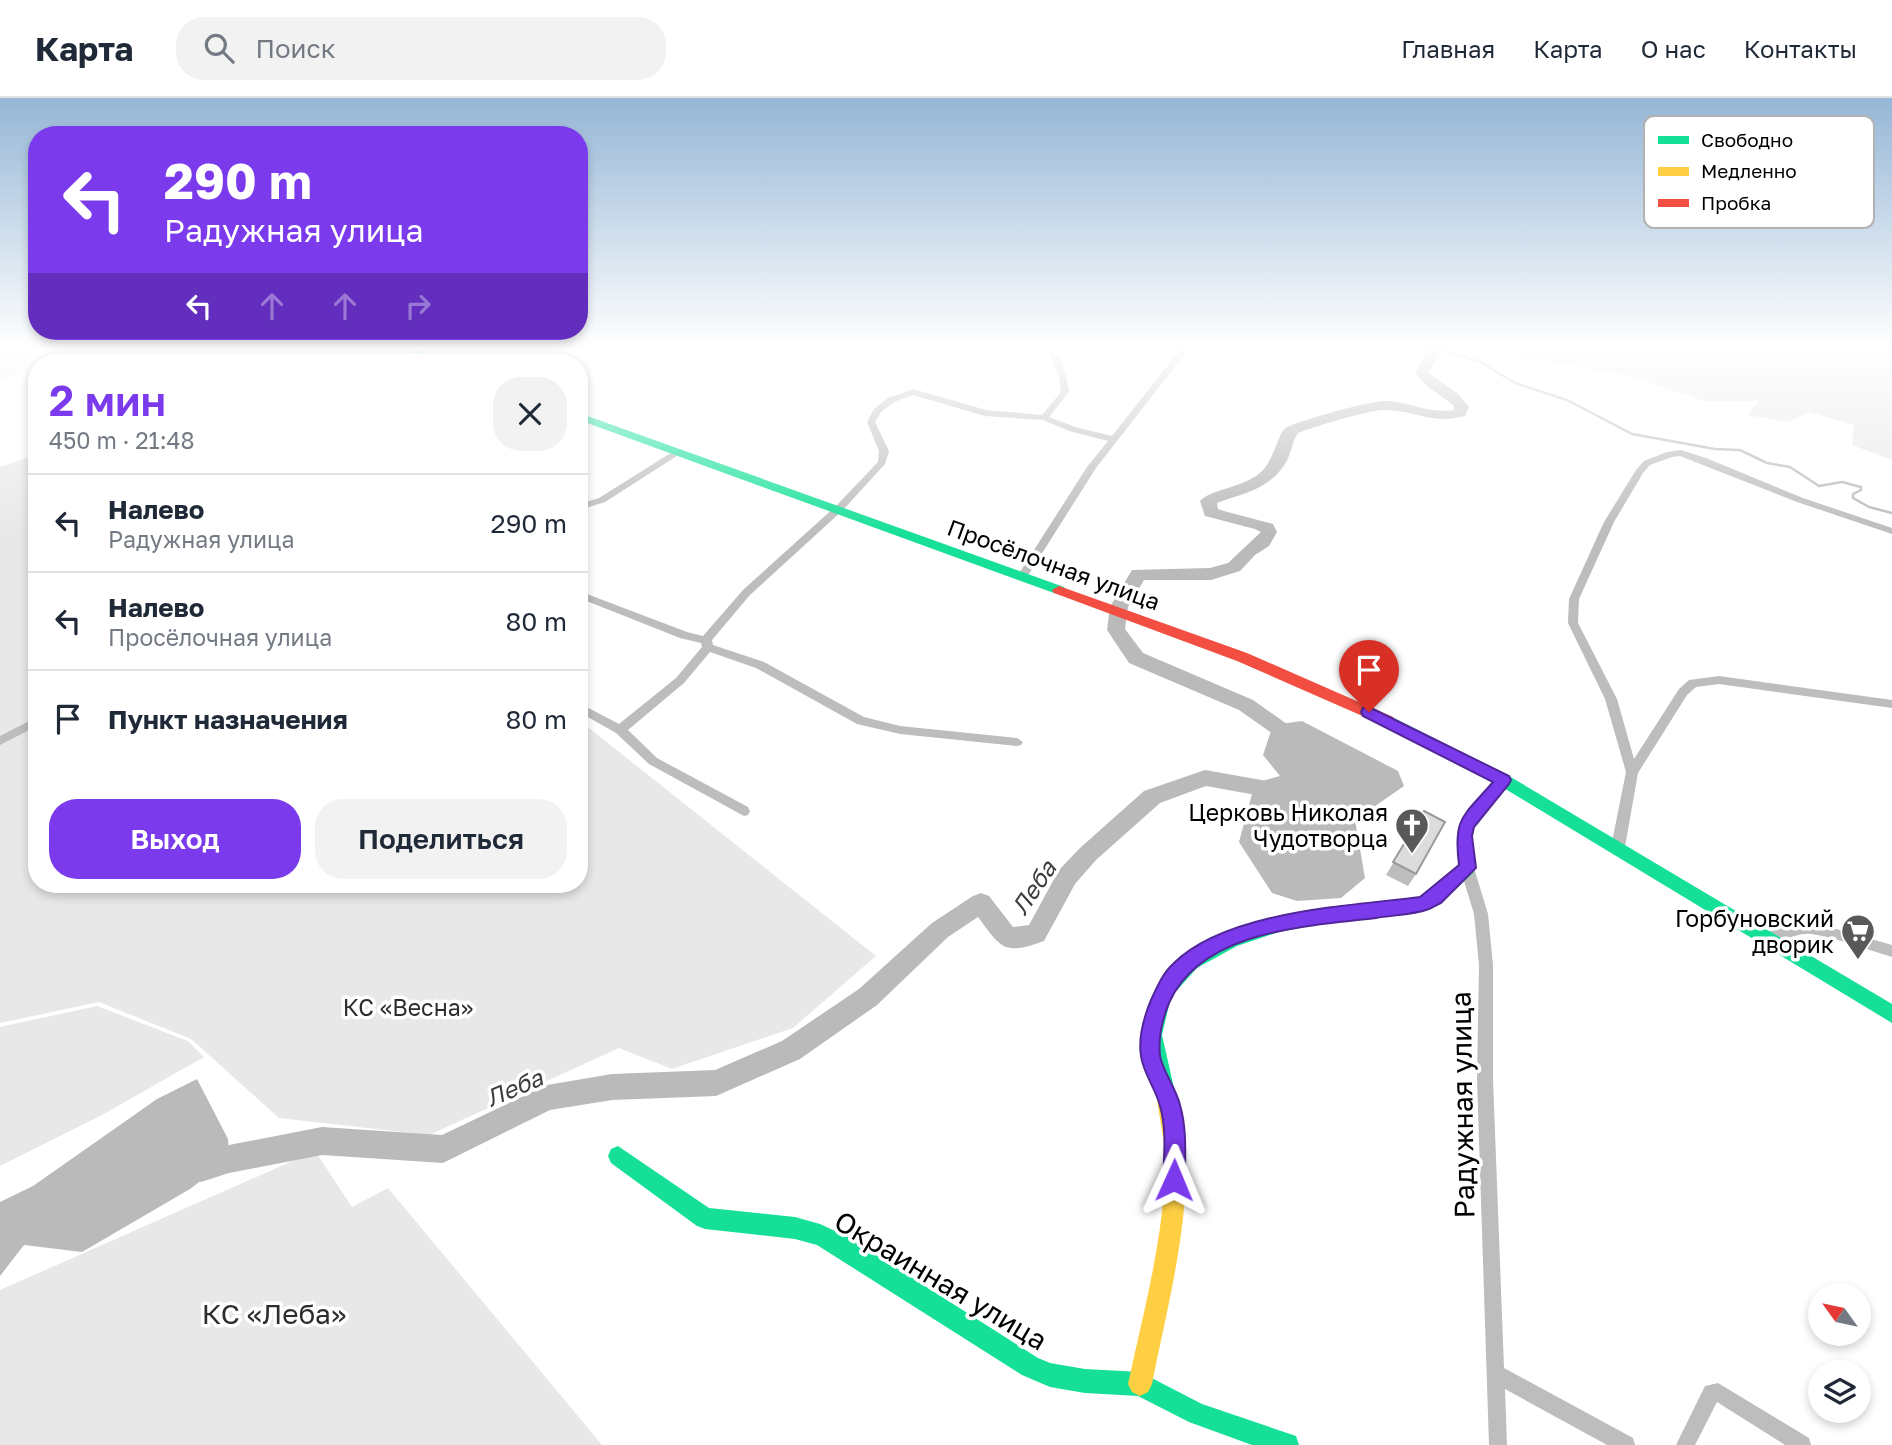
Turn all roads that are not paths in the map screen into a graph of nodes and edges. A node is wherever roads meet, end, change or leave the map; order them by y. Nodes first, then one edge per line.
1 (880, 409) edge
2 (974, 409) edge
3 (1051, 409) edge
4 (1136, 409) edge
5 (1044, 418) junction
6 (588, 419) edge
7 (1112, 439) junction
8 (677, 452) junction
9 (588, 505) edge
10 (836, 510) junction
11 (1892, 531) edge
12 (1023, 575) junction
13 (588, 598) edge
14 (707, 643) junction
15 (1892, 704) edge
16 (588, 712) edge
17 (28, 726) edge
18 (620, 730) junction
19 (0, 741) edge
20 (1017, 742) dead end
21 (1632, 772) junction
22 (1503, 780) junction
23 (744, 811) dead end
24 (1618, 848) junction
25 (1468, 868) junction
26 (1768, 938) junction
27 (1892, 951) edge
28 (1892, 1014) edge
29 (618, 1156) dead end
30 (1497, 1374) junction
31 (1140, 1384) junction
32 (1287, 1445) edge
33 (1498, 1445) edge
34 (1626, 1445) edge
35 (1685, 1445) edge
36 (1802, 1445) edge

1 - 10 street
2 - 5 street
3 - 5 street
4 - 7 street
5 - 7 street
6 - 8 main road, Просёлочная улица
7 - 12 street
8 - 9 street
8 - 10 main road, Просёлочная улица
10 - 12 main road, Просёлочная улица
10 - 14 street
11 - 21 street
12 - 22 main road, Просёлочная улица
13 - 14 street
14 - 18 street
14 - 20 street
15 - 21 street
16 - 18 street
17 - 19 street
18 - 23 street
21 - 24 street
22 - 24 main road, Просёлочная улица
22 - 25 street, Радужная улица
24 - 26 main road, Просёлочная улица
25 - 30 street, Радужная улица
25 - 31 main road
26 - 27 street
26 - 28 main road, Просёлочная улица
29 - 31 main road, Окраинная улица
30 - 33 street, Радужная улица
30 - 34 street
31 - 32 main road, Окраинная улица
35 - 36 street

